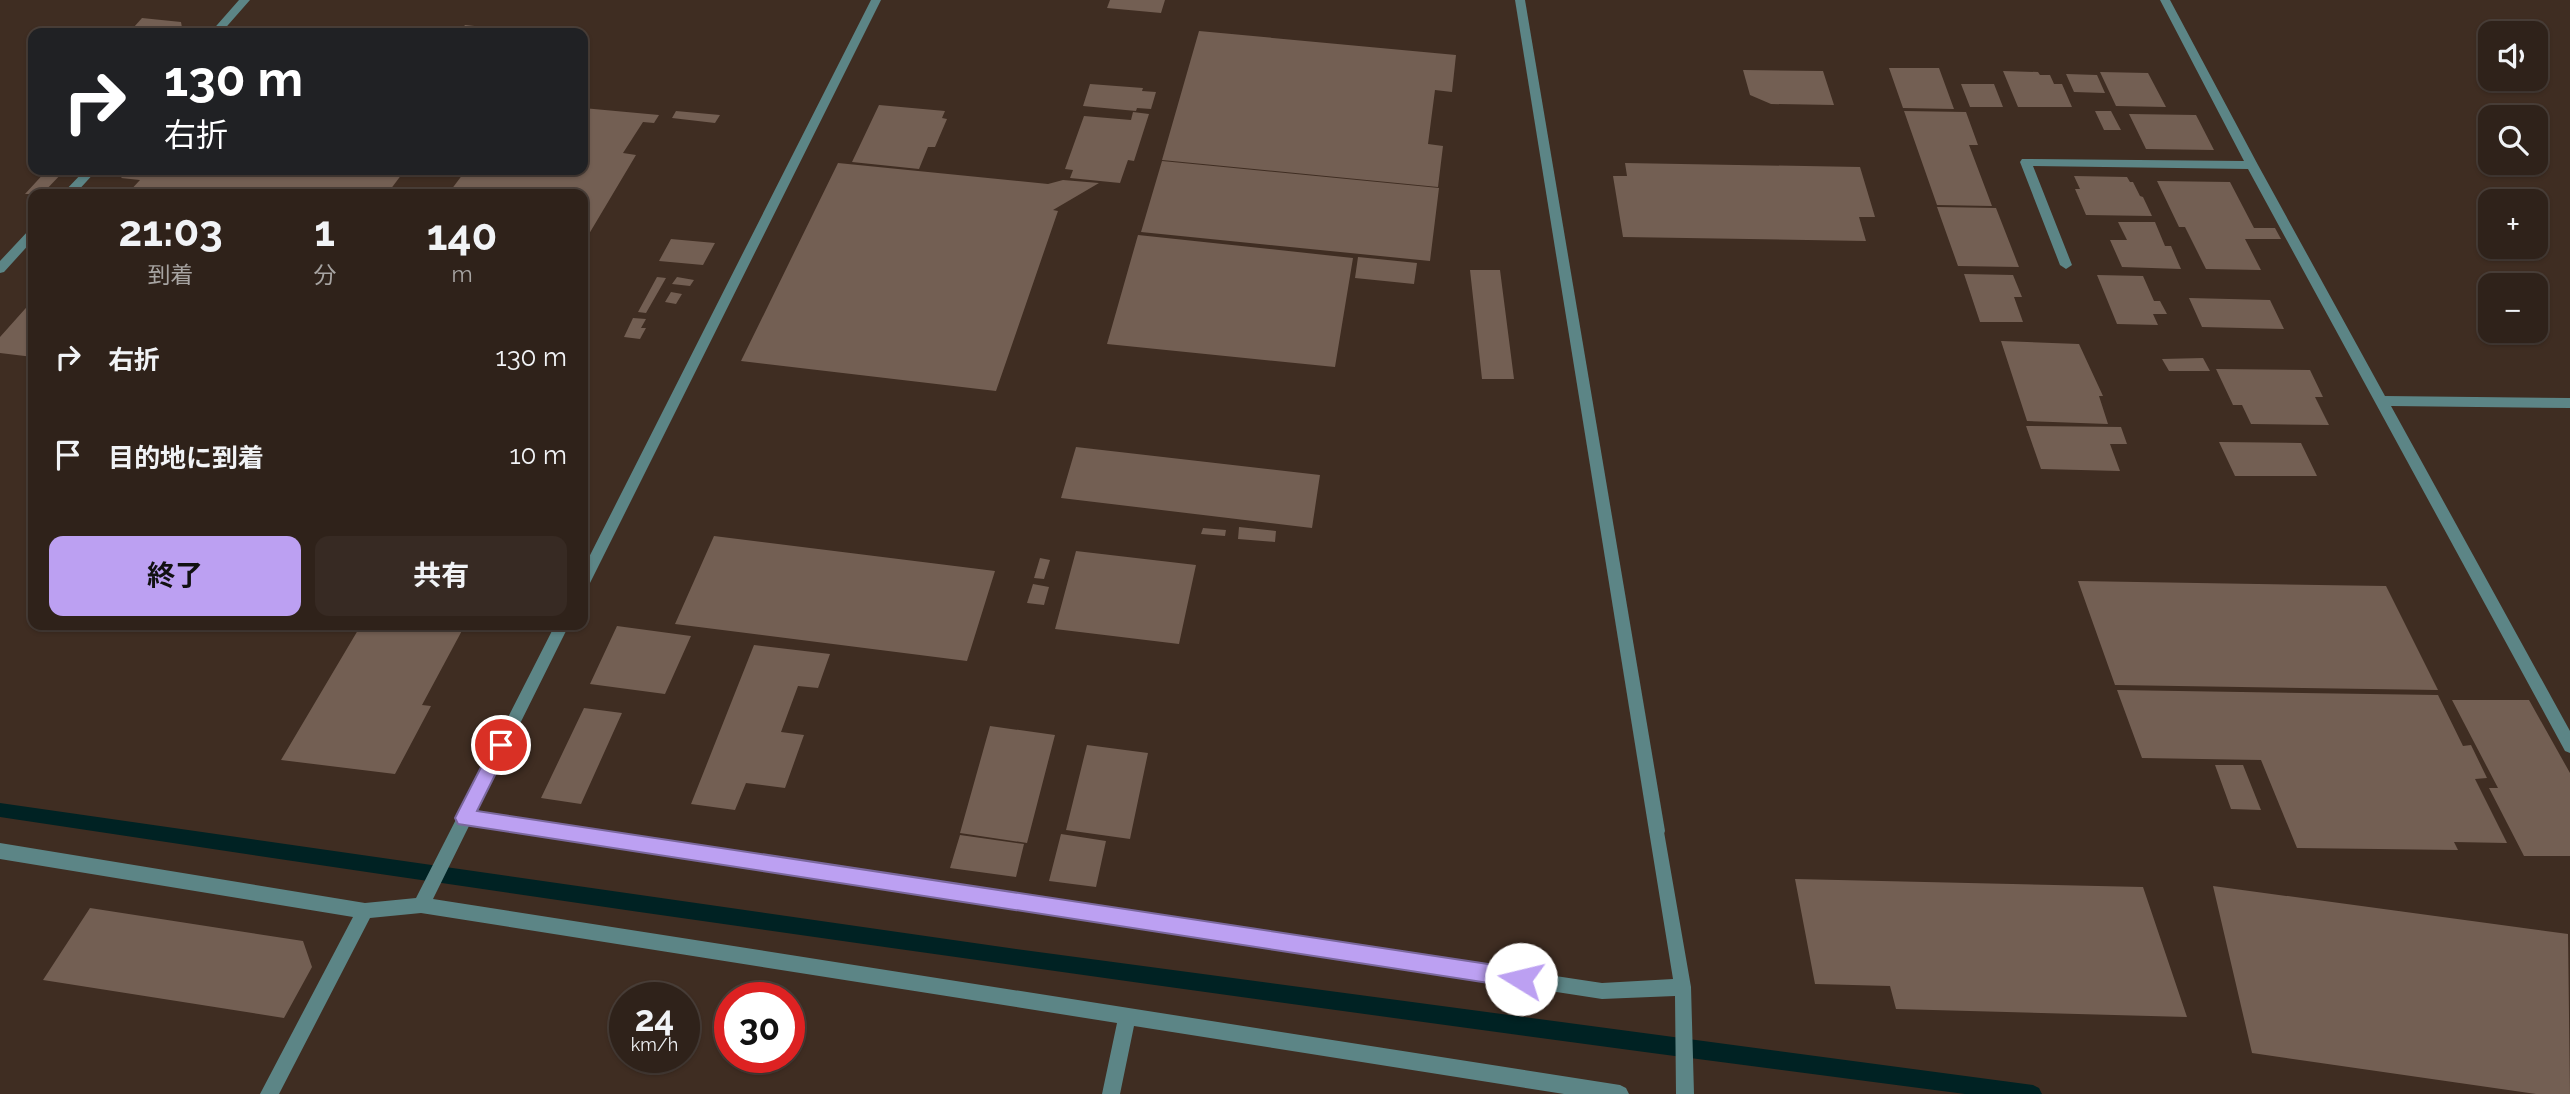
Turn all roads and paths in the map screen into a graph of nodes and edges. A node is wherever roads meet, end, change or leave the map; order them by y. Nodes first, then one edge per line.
1 (245, 0) edge
2 (876, 0) edge
3 (1520, 0) edge
4 (2165, 0) edge
5 (220, 28) edge
6 (2252, 165) junction
7 (86, 175) edge
8 (73, 189) edge
9 (28, 238) edge
10 (2066, 265) dead end
11 (0, 269) edge
12 (2381, 401) junction
13 (2570, 403) edge
14 (588, 573) edge
15 (559, 630) edge
16 (2570, 746) edge
17 (464, 818) junction
18 (0, 851) edge
19 (421, 905) junction
20 (365, 911) junction
21 (1683, 987) junction
22 (1127, 1018) junction
23 (269, 1094) edge
24 (1111, 1094) edge
25 (1620, 1094) edge
26 (1685, 1094) edge

1 - 5 street
2 - 14 street
3 - 21 street
4 - 6 street
6 - 10 street
6 - 12 street
7 - 8 street
9 - 11 street
12 - 13 street
12 - 16 street
15 - 17 street
17 - 19 street
17 - 21 street
18 - 20 street
19 - 20 street
19 - 22 street
20 - 23 street
21 - 26 street
22 - 24 street
22 - 25 street

